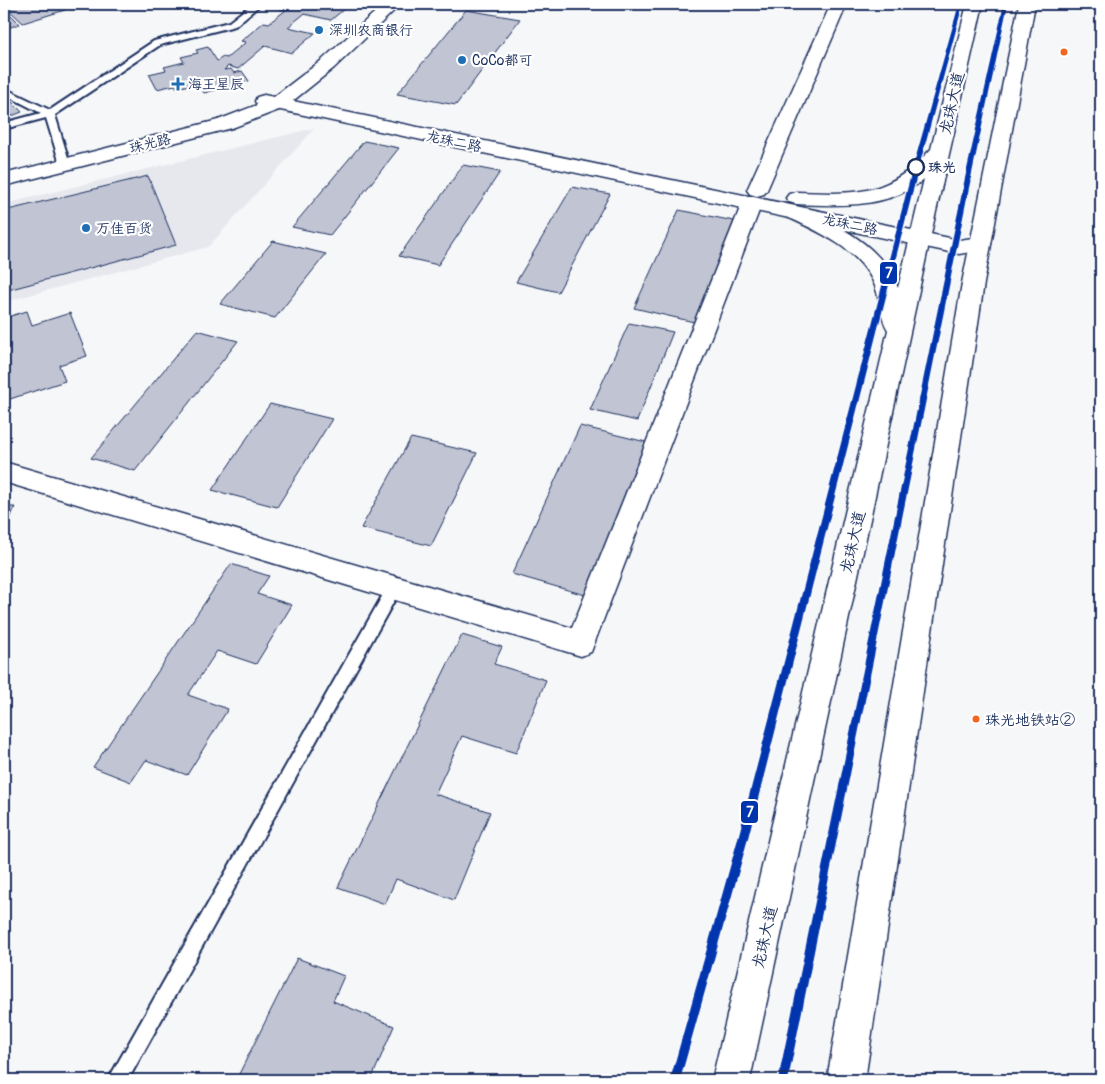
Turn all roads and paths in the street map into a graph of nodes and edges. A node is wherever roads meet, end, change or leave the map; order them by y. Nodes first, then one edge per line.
1 (257, 4) edge
2 (393, 4) edge
3 (839, 4) edge
4 (975, 4) edge
5 (1027, 4) edge
6 (4, 91) edge
7 (277, 99) junction
8 (50, 114) junction
9 (4, 126) edge
10 (940, 151) junction
11 (63, 160) junction
12 (4, 170) edge
13 (4, 180) edge
14 (755, 197) junction
15 (794, 205) junction
16 (922, 232) junction
17 (980, 244) junction
18 (898, 336) junction
19 (4, 472) edge
20 (394, 588) junction
21 (118, 1080) edge
22 (731, 1080) edge
23 (846, 1080) edge

1 - 8 lane
2 - 7 main road, 珠光路
3 - 14 main road
4 - 10 main road, 龙珠大道
5 - 17 main road
6 - 8 lane
7 - 11 main road, 珠光路
7 - 14 main road, 龙珠二路
8 - 9 lane
8 - 11 lane
10 - 15 main road
10 - 16 main road, 龙珠大道
11 - 12 main road, 珠光路
11 - 13 main road, 珠光路
14 - 15 main road, 龙珠二路
14 - 20 main road
15 - 16 main road, 龙珠二路
15 - 18 main road
16 - 17 main road, 龙珠二路
16 - 18 main road, 龙珠大道
17 - 23 main road
18 - 22 main road, 龙珠大道
19 - 20 main road
20 - 21 lane

